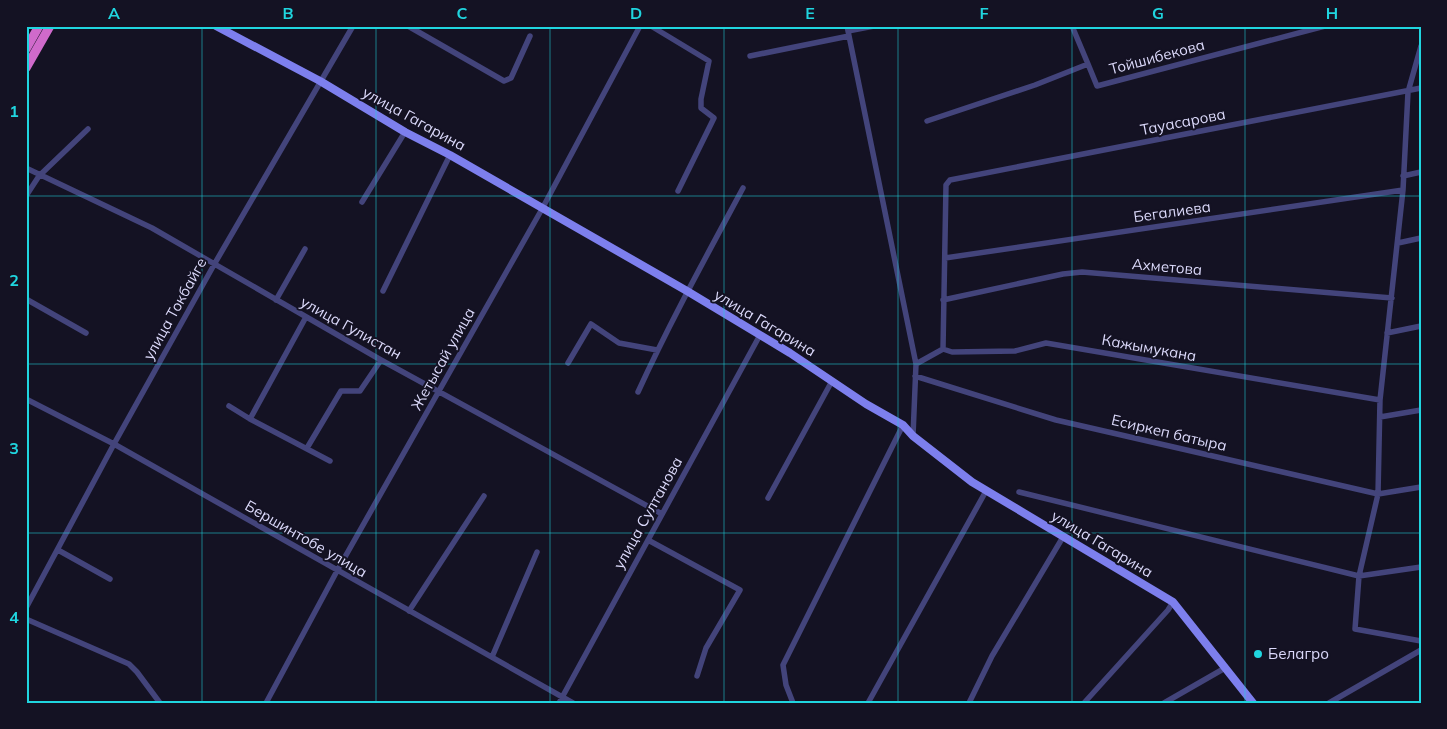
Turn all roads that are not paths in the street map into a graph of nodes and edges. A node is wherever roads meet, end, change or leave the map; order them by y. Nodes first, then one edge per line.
1 (39, 26) edge
2 (50, 26) edge
3 (216, 26) edge
4 (353, 26) edge
5 (408, 26) edge
6 (640, 26) edge
7 (651, 26) edge
8 (874, 26) edge
9 (1072, 26) edge
10 (1325, 26) edge
11 (848, 31) edge
12 (530, 36) dead end
13 (1421, 46) edge
14 (26, 49) edge
15 (750, 56) dead end
16 (1088, 64) junction
17 (26, 68) edge
18 (320, 81) junction
19 (1421, 88) edge
20 (1408, 92) junction
21 (927, 121) dead end
22 (88, 129) dead end
23 (406, 132) junction
24 (450, 155) junction
25 (26, 168) edge
26 (1421, 172) edge
27 (39, 176) junction
28 (1403, 176) junction
29 (743, 188) dead end
30 (1403, 190) junction
31 (678, 191) dead end
32 (26, 196) edge
33 (362, 202) dead end
34 (542, 209) junction
35 (1421, 238) edge
36 (1398, 243) junction
37 (306, 249) dead end
38 (945, 258) junction
39 (215, 263) junction
40 (383, 291) dead end
41 (687, 291) junction
42 (1392, 298) junction
43 (26, 299) edge
44 (276, 300) junction
45 (943, 300) junction
46 (306, 317) junction
47 (1421, 326) edge
48 (86, 333) dead end
49 (1387, 333) junction
50 (760, 335) junction
51 (943, 349) junction
52 (657, 350) junction
53 (381, 360) junction
54 (568, 363) dead end
55 (916, 364) junction
56 (915, 376) junction
57 (832, 381) junction
58 (440, 391) junction
59 (638, 392) dead end
60 (26, 399) edge
61 (1380, 400) junction
62 (229, 406) dead end
63 (1421, 410) edge
64 (1380, 417) junction
65 (250, 419) junction
66 (903, 425) junction
67 (912, 436) junction
68 (114, 444) junction
69 (307, 448) junction
70 (330, 461) dead end
71 (1421, 487) edge
72 (986, 491) junction
73 (1019, 492) dead end
74 (1378, 494) junction
75 (484, 496) dead end
76 (768, 498) dead end
77 (662, 514) junction
78 (1063, 537) junction
79 (648, 540) junction
80 (58, 550) junction
81 (537, 552) dead end
82 (1421, 567) edge
83 (337, 571) junction
84 (1359, 576) junction
85 (110, 579) dead end
86 (1173, 602) junction
87 (26, 608) edge
88 (409, 612) junction
89 (26, 619) edge
90 (1421, 641) edge
91 (1421, 650) edge
92 (492, 657) junction
93 (1225, 668) junction
94 (697, 676) dead end
95 (560, 700) edge
96 (160, 703) edge
97 (266, 703) edge
98 (573, 703) edge
99 (793, 703) edge
100 (868, 703) edge
101 (969, 703) edge
102 (1084, 703) edge
103 (1164, 703) edge
104 (1253, 703) edge
105 (1329, 703) edge

1 - 14 highway
2 - 17 highway
3 - 18 main road, улица Гагарина
4 - 18 street, улица Токбайге
5 - 12 street
6 - 34 street, Жетысай улица
7 - 31 street
8 - 11 street
9 - 16 street
10 - 16 street, Тойшибекова
11 - 15 street
11 - 55 street
13 - 20 street
16 - 21 street, Тойшибекова
18 - 23 main road, улица Гагарина
18 - 39 street, улица Токбайге
19 - 20 street, Тауасарова
20 - 28 street
20 - 38 street, Тауасарова
22 - 27 street
23 - 24 main road, улица Гагарина
23 - 33 street
24 - 34 main road, улица Гагарина
24 - 40 street
25 - 27 street, улица Гулистан
26 - 28 street
27 - 32 street
27 - 39 street, улица Гулистан
28 - 30 street
29 - 41 street
30 - 36 street
30 - 38 street, Бегалиева
34 - 41 main road, улица Гагарина
34 - 58 street, Жетысай улица
35 - 36 street
36 - 42 street
37 - 44 street
38 - 45 street
39 - 44 street, улица Гулистан
39 - 68 street, улица Токбайге
41 - 50 main road, улица Гагарина
41 - 52 street
42 - 45 street, Ахметова
42 - 49 street
43 - 48 street
44 - 46 street, улица Гулистан
45 - 51 street
46 - 53 street, улица Гулистан
46 - 65 street
47 - 49 street
49 - 61 street
50 - 57 main road, улица Гагарина
50 - 77 street, улица Султанова
51 - 55 street
51 - 61 street, Кажымукана
52 - 54 street
52 - 59 street
53 - 58 street, улица Гулистан
53 - 69 street
55 - 56 street
56 - 67 street
56 - 74 street, Есиркеп батыра
57 - 66 main road, улица Гагарина
57 - 76 street
58 - 77 street, улица Гулистан
58 - 83 street, Жетысай улица
60 - 68 street, Бершинтобе улица
61 - 64 street
62 - 65 street
63 - 64 street
64 - 74 street
65 - 69 street
66 - 67 main road, улица Гагарина
66 - 99 street
67 - 72 main road, улица Гагарина
68 - 80 street, улица Токбайге
68 - 83 street, Бершинтобе улица
69 - 70 street
71 - 74 street, Есиркеп батыра
72 - 78 main road, улица Гагарина
72 - 100 street
73 - 84 street
74 - 84 street
75 - 88 street
77 - 79 street, улица Султанова
78 - 86 main road, улица Гагарина
78 - 101 street
79 - 94 street
79 - 95 street, улица Султанова
80 - 85 street
80 - 87 street, улица Токбайге
81 - 92 street
82 - 84 street
83 - 88 street, Бершинтобе улица
83 - 97 street, Жетысай улица
84 - 90 street
86 - 93 main road, улица Гагарина
86 - 102 street
88 - 92 street, Бершинтобе улица
89 - 96 street
91 - 105 street
92 - 95 street, Бершинтобе улица
93 - 103 street
93 - 104 main road, улица Гагарина
95 - 98 street, Бершинтобе улица

